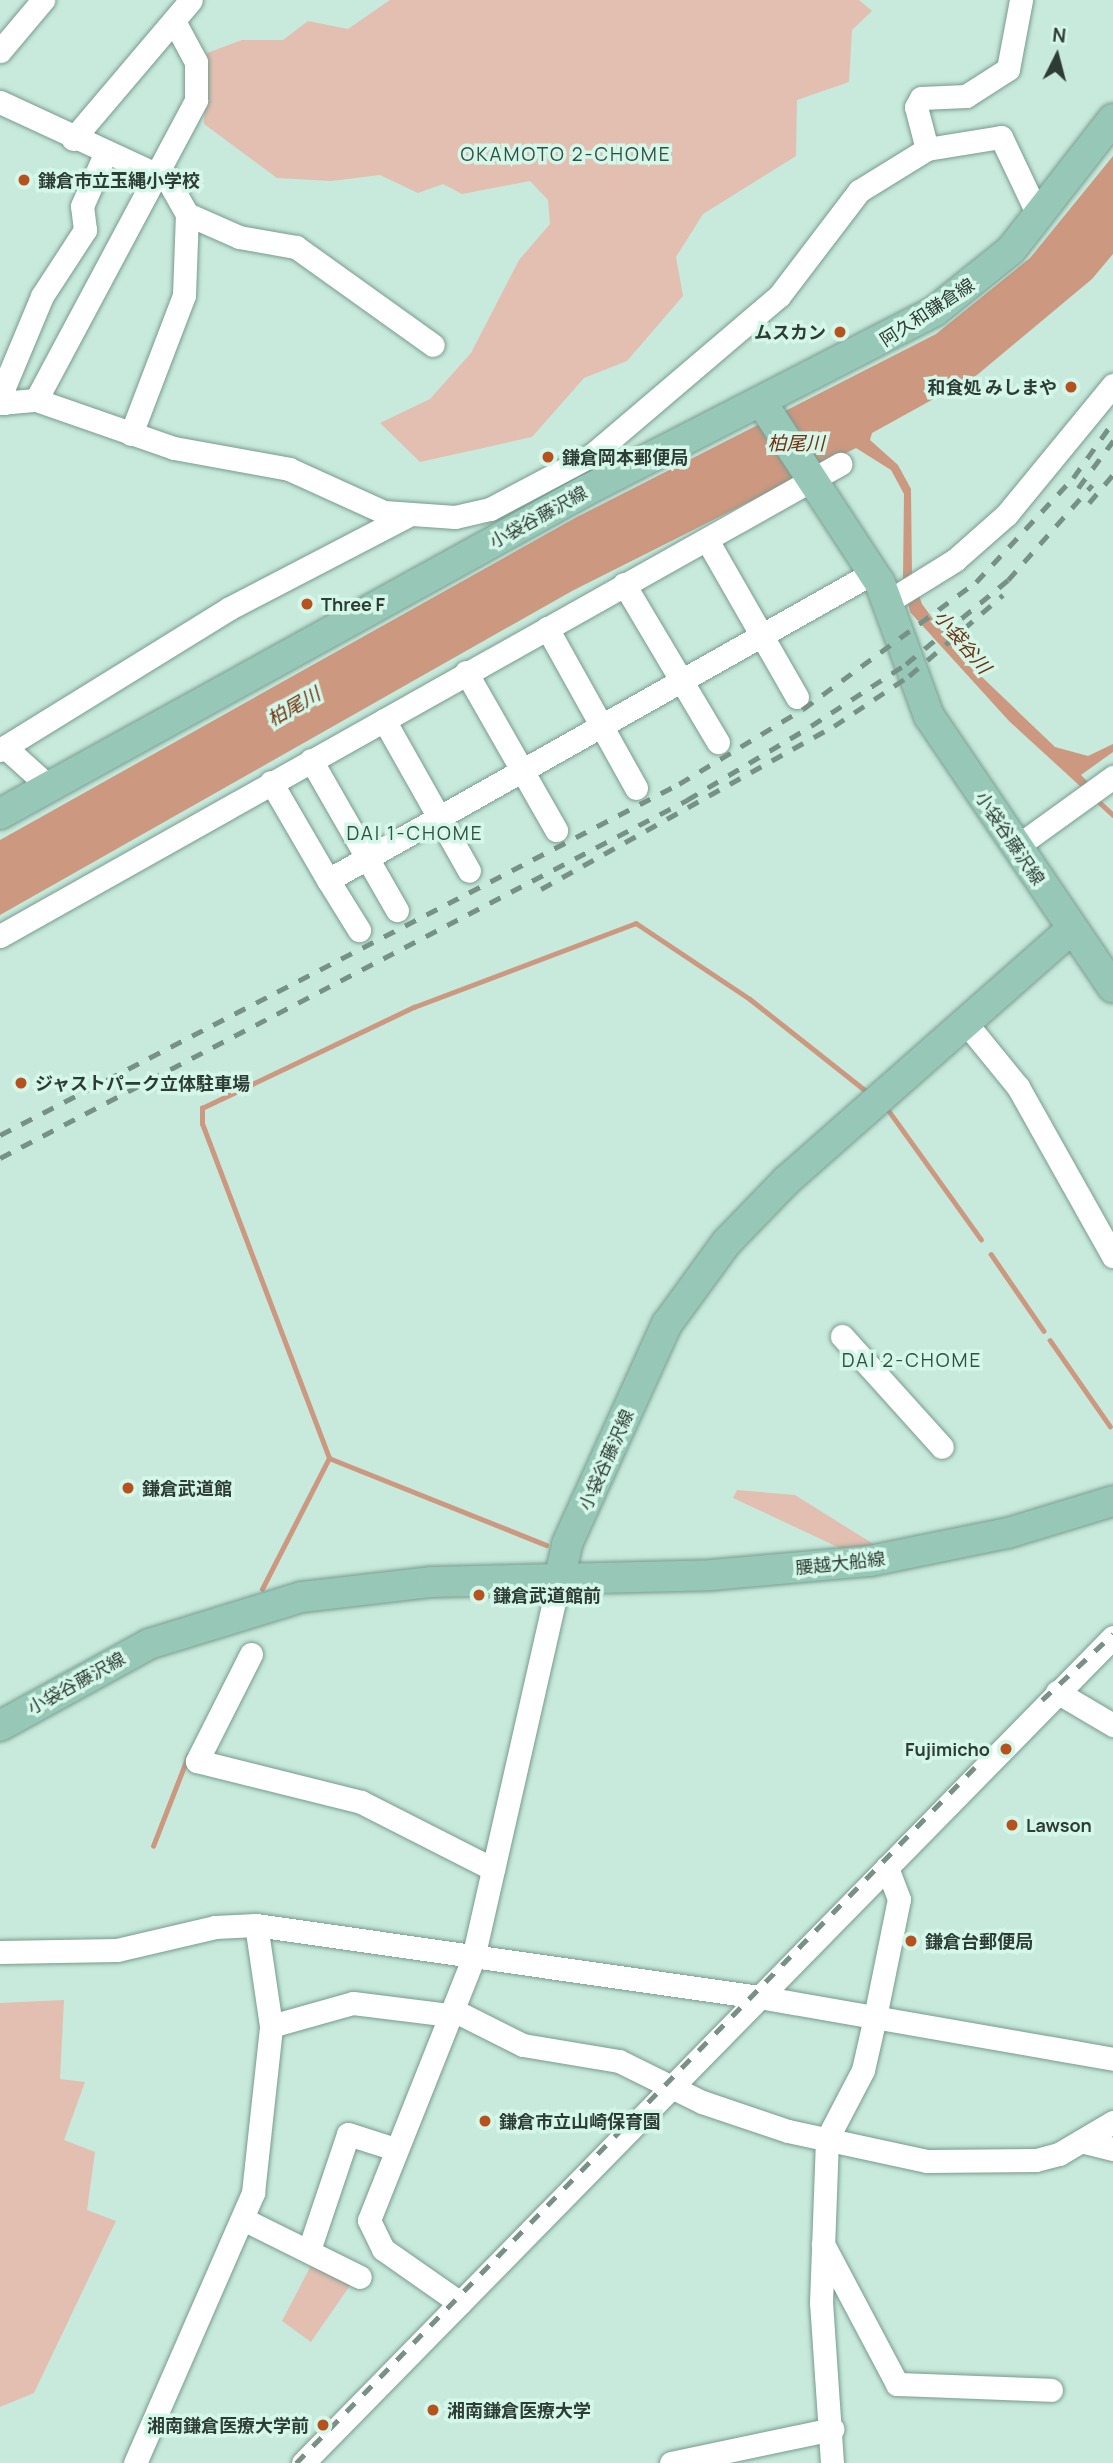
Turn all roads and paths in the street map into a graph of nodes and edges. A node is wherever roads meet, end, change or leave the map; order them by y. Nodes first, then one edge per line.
1 (43, 0) edge
2 (191, 0) edge
3 (1021, 0) edge
4 (174, 21) junction
5 (0, 51) edge
6 (0, 102) edge
7 (1113, 118) edge
8 (73, 139) junction
9 (927, 149) junction
10 (105, 154) junction
11 (161, 173) junction
12 (187, 214) junction
13 (1040, 217) junction
14 (433, 345) dead end
15 (1113, 385) edge
16 (36, 400) junction
17 (2, 403) edge
18 (762, 403) junction
19 (131, 434) junction
20 (840, 464) dead end
21 (601, 466) junction
22 (814, 482) junction
23 (405, 517) junction
24 (707, 540) junction
25 (874, 572) junction
26 (624, 584) junction
27 (904, 593) junction
28 (547, 628) junction
29 (762, 637) junction
30 (466, 673) junction
31 (682, 683) junction
32 (797, 696) dead end
33 (384, 720) junction
34 (601, 728) junction
35 (718, 742) dead end
36 (3, 748) edge
37 (311, 760) junction
38 (523, 769) junction
39 (1113, 777) edge
40 (271, 782) junction
41 (47, 785) junction
42 (636, 788) dead end
43 (0, 814) edge
44 (441, 818) junction
45 (556, 830) dead end
46 (1016, 847) junction
47 (367, 859) junction
48 (470, 871) dead end
49 (328, 880) junction
50 (397, 910) dead end
51 (1072, 929) junction
52 (359, 930) dead end
53 (0, 936) edge
54 (1113, 988) edge
55 (965, 1022) junction
56 (1113, 1256) edge
57 (842, 1336) dead end
58 (942, 1447) dead end
59 (1113, 1501) edge
60 (559, 1580) junction
61 (1113, 1636) edge
62 (251, 1654) dead end
63 (1057, 1692) junction
64 (1113, 1725) edge
65 (0, 1726) edge
66 (887, 1867) junction
67 (493, 1869) junction
68 (257, 1925) junction
69 (0, 1952) edge
70 (473, 1958) junction
71 (759, 1997) junction
72 (452, 2013) junction
73 (875, 2017) junction
74 (271, 2026) junction
75 (1113, 2059) edge
76 (673, 2087) junction
77 (1113, 2122) edge
78 (827, 2139) junction
79 (1082, 2141) junction
80 (396, 2149) junction
81 (1113, 2149) edge
82 (245, 2220) junction
83 (822, 2242) junction
84 (309, 2249) junction
85 (360, 2277) dead end
86 (460, 2303) junction
87 (1051, 2390) dead end
88 (832, 2429) junction
89 (135, 2463) edge
90 (303, 2463) edge
91 (671, 2463) edge
92 (832, 2463) edge

1 - 5 street
2 - 4 street
3 - 9 street
4 - 8 street
4 - 11 street
6 - 8 street
7 - 13 main road, 阿久和鎌倉線
8 - 10 street
9 - 13 street
9 - 21 street
10 - 11 street
10 - 17 street
11 - 12 street
11 - 16 street
12 - 14 street
12 - 19 street
13 - 18 main road, 阿久和鎌倉線
15 - 27 street
16 - 17 street
16 - 19 street
18 - 21 main road, 小袋谷藤沢線
18 - 22 main road, 小袋谷藤沢線
19 - 23 street
20 - 22 street
21 - 23 street
21 - 41 main road, 小袋谷藤沢線
22 - 24 street
22 - 25 main road, 小袋谷藤沢線
23 - 36 street
24 - 26 street
24 - 29 street
25 - 27 main road, 小袋谷藤沢線
25 - 29 street
26 - 28 street
26 - 31 street
27 - 46 main road, 小袋谷藤沢線
28 - 30 street
28 - 34 street
29 - 31 street
29 - 32 street
30 - 33 street
30 - 38 street
31 - 34 street
31 - 35 street
33 - 37 street
33 - 44 street
34 - 38 street
34 - 42 street
36 - 41 street
37 - 40 street
37 - 47 street
38 - 44 street
38 - 45 street
39 - 46 street
40 - 49 street
40 - 53 street
41 - 43 main road, 小袋谷藤沢線
44 - 47 street
44 - 48 street
46 - 51 main road, 小袋谷藤沢線
47 - 49 street
47 - 50 street
49 - 52 street
51 - 54 main road, 小袋谷藤沢線
51 - 55 main road, 小袋谷藤沢線
55 - 56 street
55 - 60 main road, 小袋谷藤沢線
57 - 58 street
59 - 60 main road, 腰越大船線
60 - 65 main road, 小袋谷藤沢線
60 - 67 street
61 - 63 street
62 - 67 street
63 - 64 street
63 - 66 street
66 - 71 street
66 - 73 street
67 - 70 street
68 - 69 street
68 - 70 street
68 - 74 street
70 - 71 street
70 - 72 street
71 - 73 street
71 - 76 street
72 - 74 street
72 - 76 street
72 - 80 street
73 - 75 street
73 - 78 street
74 - 82 street
76 - 78 street
76 - 86 street
77 - 79 street
78 - 79 street
78 - 83 street
79 - 81 street
80 - 84 street
80 - 86 street
82 - 84 street
82 - 89 street
83 - 87 street
83 - 88 street
84 - 85 street
86 - 90 street
88 - 91 street
88 - 92 street

